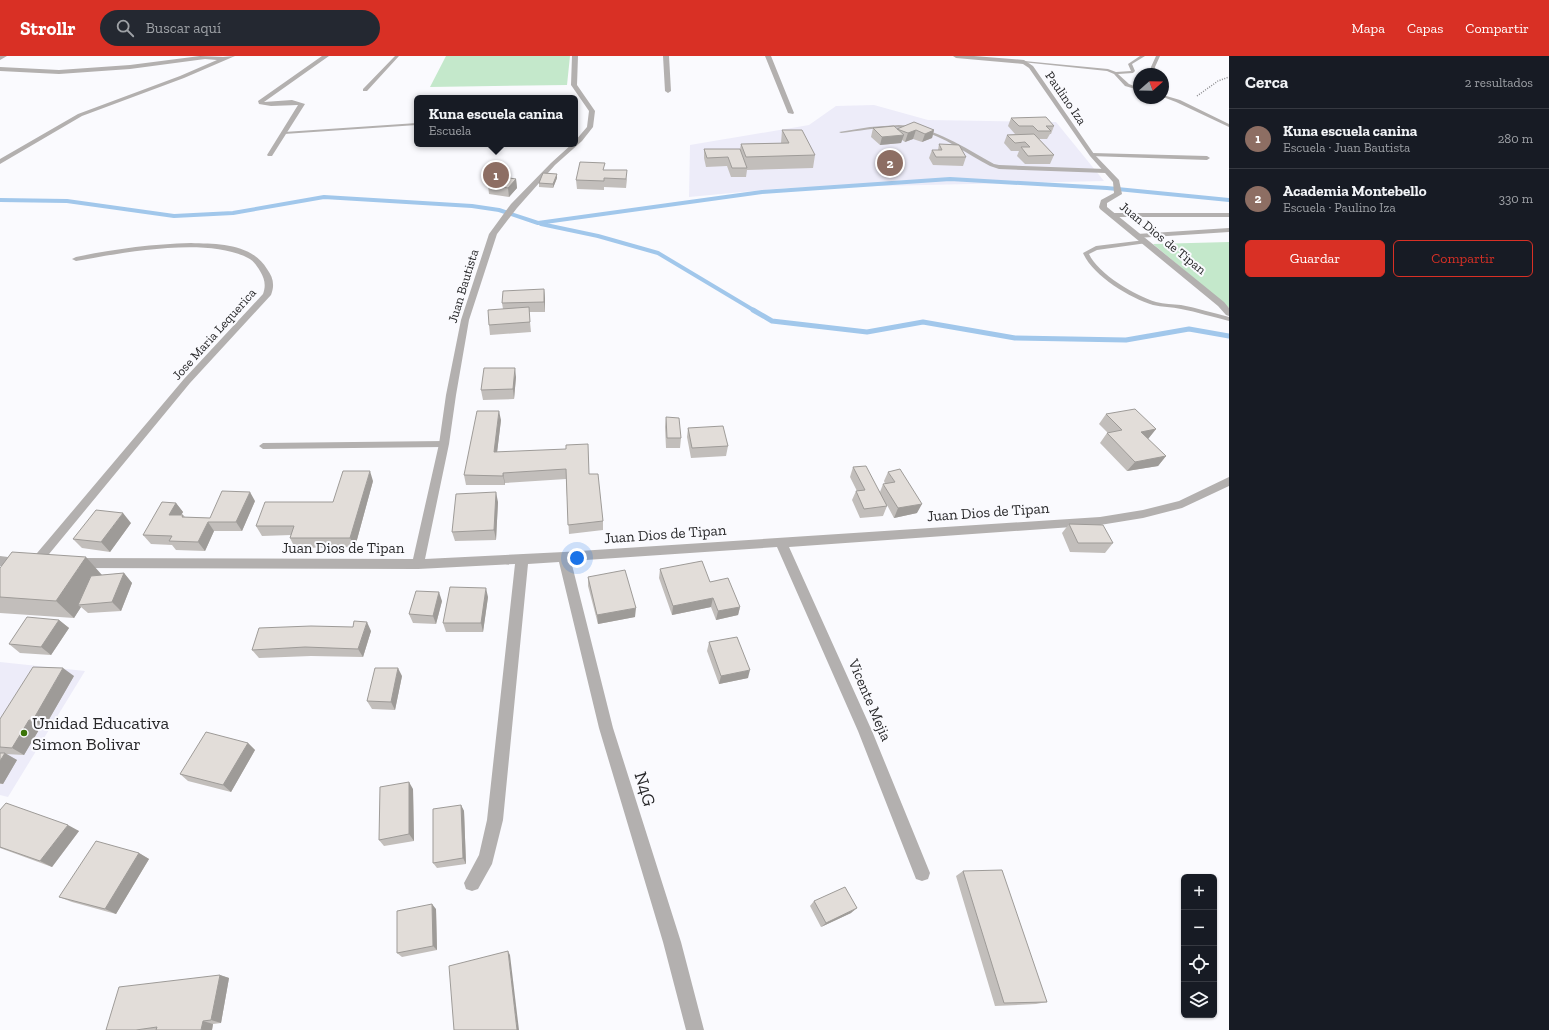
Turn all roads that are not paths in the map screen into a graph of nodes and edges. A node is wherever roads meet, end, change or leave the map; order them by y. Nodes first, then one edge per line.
1 (4, 56) edge
2 (232, 56) edge
3 (326, 56) edge
4 (397, 56) edge
5 (576, 56) edge
6 (666, 56) edge
7 (768, 56) edge
8 (956, 56) edge
9 (1143, 56) edge
10 (1158, 56) edge
11 (0, 58) edge
12 (224, 59) junction
13 (1024, 62) junction
14 (1153, 68) edge
15 (0, 69) edge
16 (1115, 73) junction
17 (1133, 87) edge
18 (366, 90) dead end
19 (668, 91) dead end
20 (1169, 97) edge
21 (791, 113) dead end
22 (414, 124) edge
23 (1229, 126) edge
24 (841, 132) dead end
25 (284, 133) junction
26 (578, 142) edge
27 (572, 147) edge
28 (270, 155) dead end
29 (1092, 155) junction
30 (1208, 158) dead end
31 (0, 162) edge
32 (1106, 171) junction
33 (1116, 182) joint
34 (1111, 215) junction
35 (1229, 215) edge
36 (1229, 230) edge
37 (1137, 236) junction
38 (1145, 242) junction
39 (76, 259) dead end
40 (1229, 313) edge
41 (1229, 318) edge
42 (444, 444) junction
43 (263, 446) dead end
44 (1229, 481) edge
45 (781, 542) junction
46 (564, 557) junction
47 (522, 559) junction
48 (0, 561) edge
49 (36, 562) junction
50 (418, 564) junction
51 (922, 873) dead end
52 (472, 883) dead end
53 (695, 1030) edge

1 - 11 street
2 - 12 street
3 - 25 street
4 - 18 lane
5 - 26 street, Juan Bautista
6 - 19 street
7 - 21 street
8 - 13 street
9 - 16 lane
10 - 14 lane
12 - 15 street
12 - 31 street
13 - 16 lane
13 - 29 street, Paulino Iza
16 - 17 lane
20 - 23 lane
22 - 25 lane
24 - 32 lane
25 - 28 street
27 - 42 street, Juan Bautista
29 - 30 lane
29 - 32 street, Paulino Iza
32 - 33 street, Paulino Iza
33 - 34 street, Juan Dios de Tipan
34 - 35 lane
34 - 37 street, Juan Dios de Tipan
36 - 37 lane
37 - 38 street, Juan Dios de Tipan
38 - 40 street, Juan Dios de Tipan
38 - 41 lane
39 - 49 street, Jose Maria Lequerica
42 - 43 lane
42 - 50 street, Juan Bautista
44 - 45 street, Juan Dios de Tipan
45 - 46 street, Juan Dios de Tipan
45 - 51 street, Vicente Mejia
46 - 47 street, Juan Dios de Tipan
46 - 53 street, N4G
47 - 50 street, Juan Dios de Tipan
47 - 52 street
48 - 49 street, Juan Dios de Tipan
49 - 50 street, Juan Dios de Tipan

